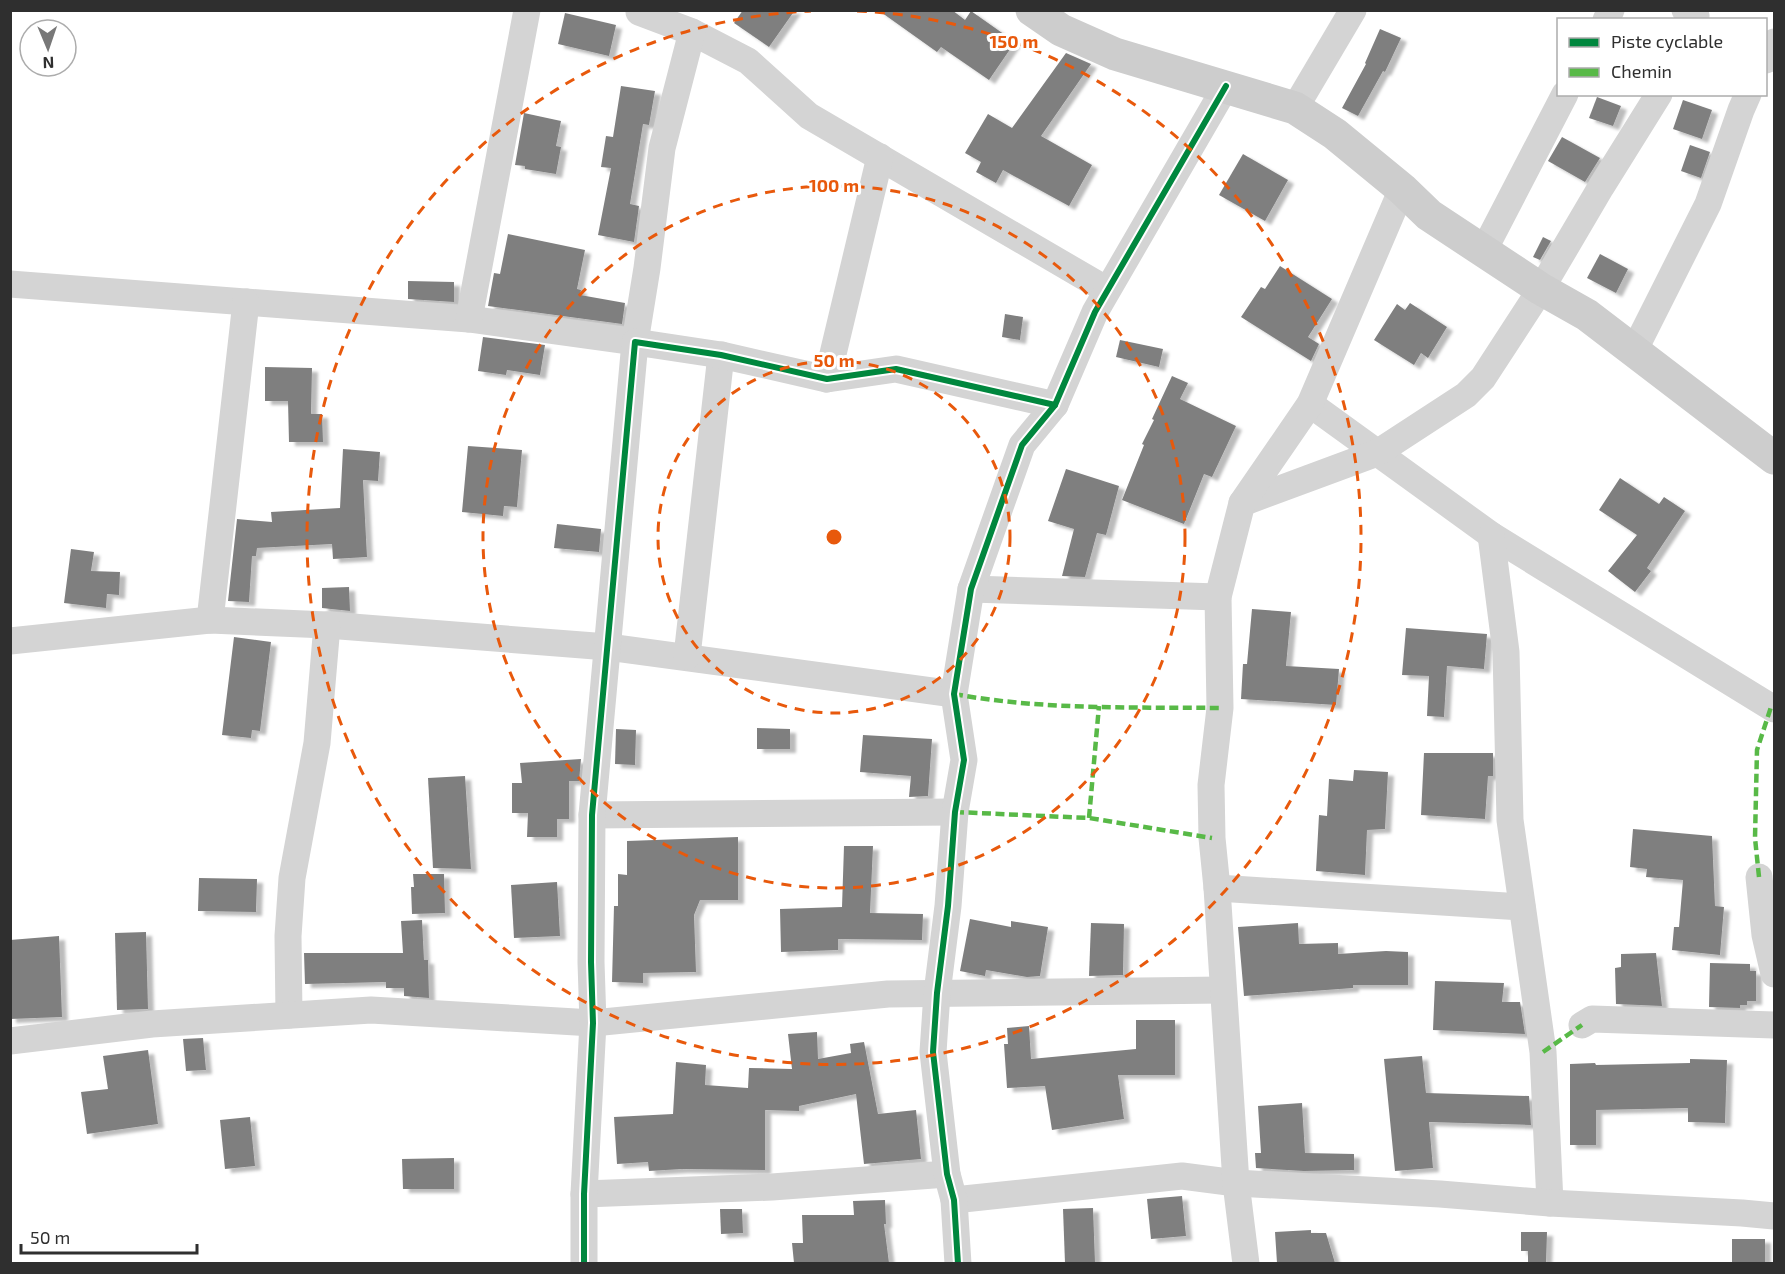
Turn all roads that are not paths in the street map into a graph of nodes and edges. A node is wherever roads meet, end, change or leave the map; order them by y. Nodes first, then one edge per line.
1 (527, 10) edge
2 (1032, 10) edge
3 (1353, 10) edge
4 (639, 12) edge
5 (692, 32) junction
6 (1774, 42) edge
7 (1767, 58) edge
8 (1226, 86) junction
9 (1564, 96) edge
10 (1658, 96) edge
11 (1747, 96) edge
12 (1295, 108) junction
13 (880, 158) junction
14 (1402, 189) junction
15 (1484, 252) junction
16 (10, 284) edge
17 (1541, 289) junction
18 (1107, 290) junction
19 (246, 302) junction
20 (469, 319) junction
21 (635, 342) junction
22 (1634, 351) junction
23 (721, 355) junction
24 (826, 379) junction
25 (1310, 404) junction
26 (1055, 405) junction
27 (1406, 435) junction
28 (1377, 453) junction
29 (1773, 454) edge
30 (1411, 478) junction
31 (1242, 503) junction
32 (1491, 535) junction
33 (971, 589) junction
34 (1218, 597) junction
35 (210, 620) junction
36 (327, 625) junction
37 (10, 641) edge
38 (608, 647) junction
39 (687, 656) junction
40 (954, 694) junction
41 (1774, 710) edge
42 (955, 812) junction
43 (592, 815) junction
44 (1759, 877) dead end
45 (1217, 888) junction
46 (1522, 907) junction
47 (1774, 974) edge
48 (1223, 990) junction
49 (937, 993) junction
50 (289, 1015) junction
51 (593, 1023) junction
52 (1774, 1024) edge
53 (1582, 1025) dead end
54 (10, 1041) edge
55 (1236, 1183) junction
56 (950, 1187) junction
57 (584, 1194) junction
58 (1550, 1203) junction
59 (1774, 1216) edge
60 (584, 1263) edge
61 (958, 1263) edge
62 (1246, 1263) edge

1 - 20 street
2 - 8 street
3 - 12 street
4 - 5 street
5 - 13 street
5 - 21 street
6 - 7 street
8 - 12 street
8 - 18 street
9 - 15 street
10 - 17 street
11 - 22 street
12 - 14 street
13 - 18 street
13 - 24 street
14 - 15 street
14 - 25 street
15 - 17 street
16 - 19 street
17 - 22 street
17 - 27 street
18 - 26 street
19 - 20 street
19 - 35 street
20 - 21 street
21 - 23 street
21 - 38 street
22 - 29 street
23 - 24 street
23 - 39 street
24 - 26 street
25 - 28 street
25 - 31 street
26 - 33 street
27 - 28 street
27 - 30 street
28 - 30 street
28 - 31 street
30 - 32 street
31 - 34 street
32 - 41 street
32 - 46 street
33 - 34 street
33 - 40 street
34 - 45 street
35 - 36 street
35 - 37 street
36 - 38 street
36 - 50 street
38 - 39 street
38 - 43 street
39 - 40 street
40 - 42 street
42 - 43 street
42 - 49 street
43 - 51 street
44 - 47 street
45 - 46 street
45 - 48 street
46 - 58 street
48 - 49 street
48 - 55 street
49 - 51 street
49 - 56 street
50 - 51 street
50 - 54 street
51 - 57 street
52 - 53 street
55 - 56 street
55 - 58 street
55 - 62 street
56 - 57 street
56 - 61 street
57 - 60 street
58 - 59 street

